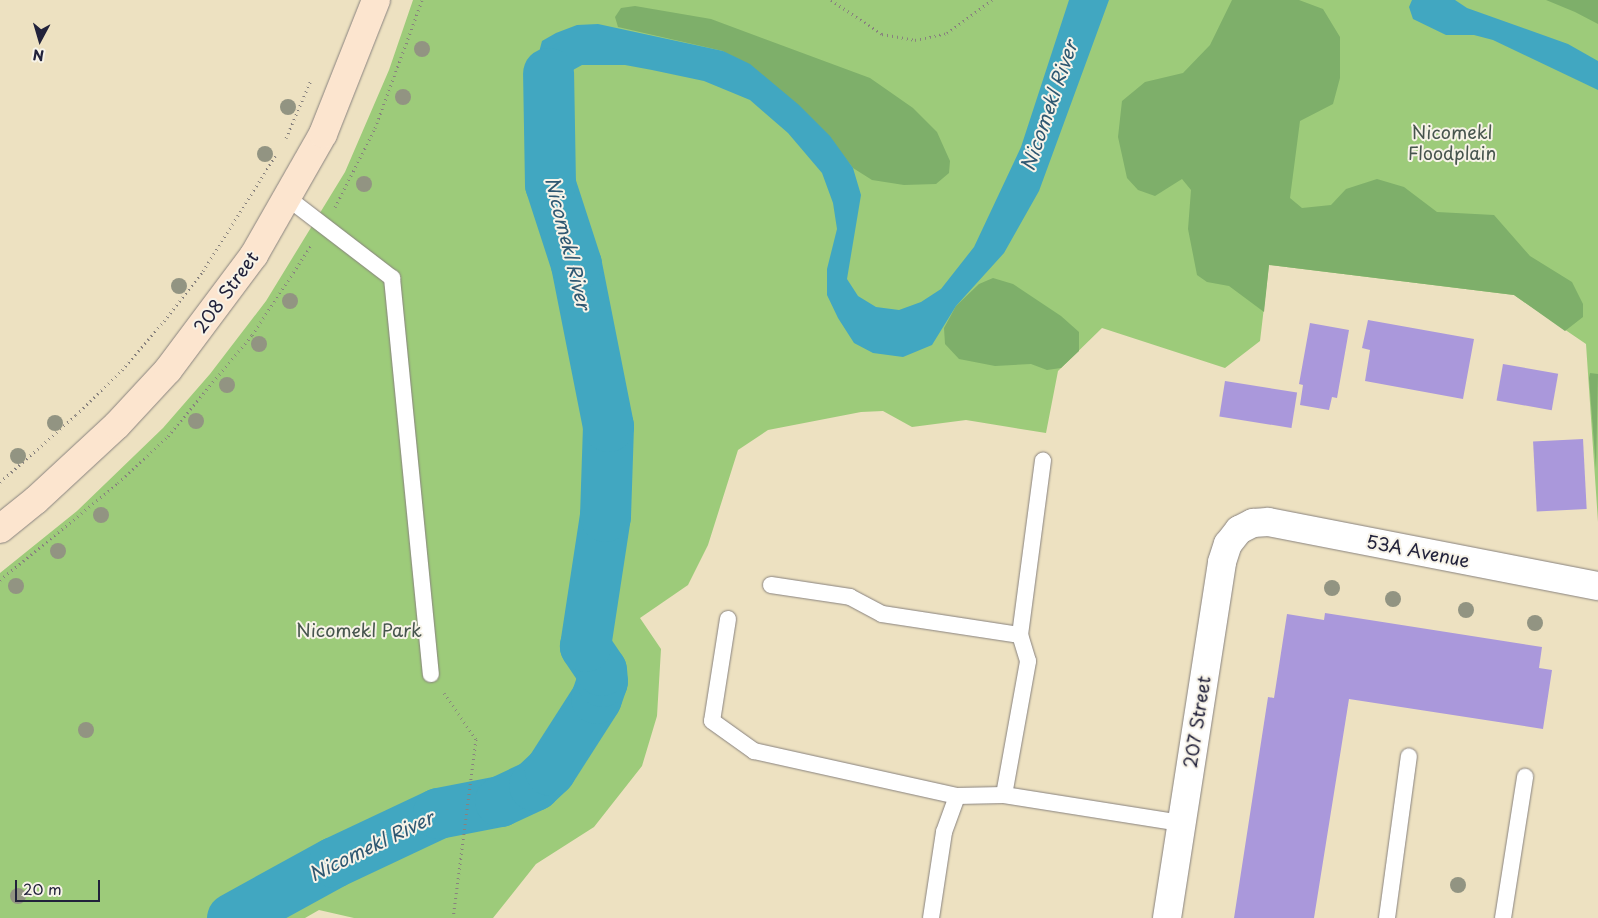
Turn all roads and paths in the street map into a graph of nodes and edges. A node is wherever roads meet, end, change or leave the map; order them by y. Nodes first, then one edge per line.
1 (376, 0) edge
2 (422, 0) edge
3 (831, 0) edge
4 (992, 0) edge
5 (315, 70) dead end
6 (281, 146) dead end
7 (277, 153) dead end
8 (289, 199) junction
9 (336, 205) dead end
10 (312, 243) dead end
11 (1043, 461) dead end
12 (0, 482) edge
13 (0, 528) edge
14 (1239, 530) joint
15 (0, 580) edge
16 (771, 585) dead end
17 (1598, 586) edge
18 (728, 619) dead end
19 (1020, 635) junction
20 (431, 674) joint
21 (1409, 756) dead end
22 (1525, 777) dead end
23 (1004, 795) junction
24 (957, 796) junction
25 (1181, 823) junction
26 (453, 918) edge
27 (930, 918) edge
28 (1167, 918) edge
29 (1387, 918) edge
30 (1503, 918) edge

1 - 8 main road, 208 Street
2 - 9 path
3 - 4 path
5 - 6 path
7 - 12 path
8 - 13 main road, 208 Street
8 - 20 lane
10 - 15 path
11 - 19 lane
14 - 17 street, 53A Avenue
14 - 25 street, 207 Street
16 - 19 lane
18 - 24 lane
19 - 23 lane
20 - 26 path
21 - 29 lane
22 - 30 lane
23 - 24 lane
23 - 25 lane
24 - 27 lane
25 - 28 street, 207 Street

